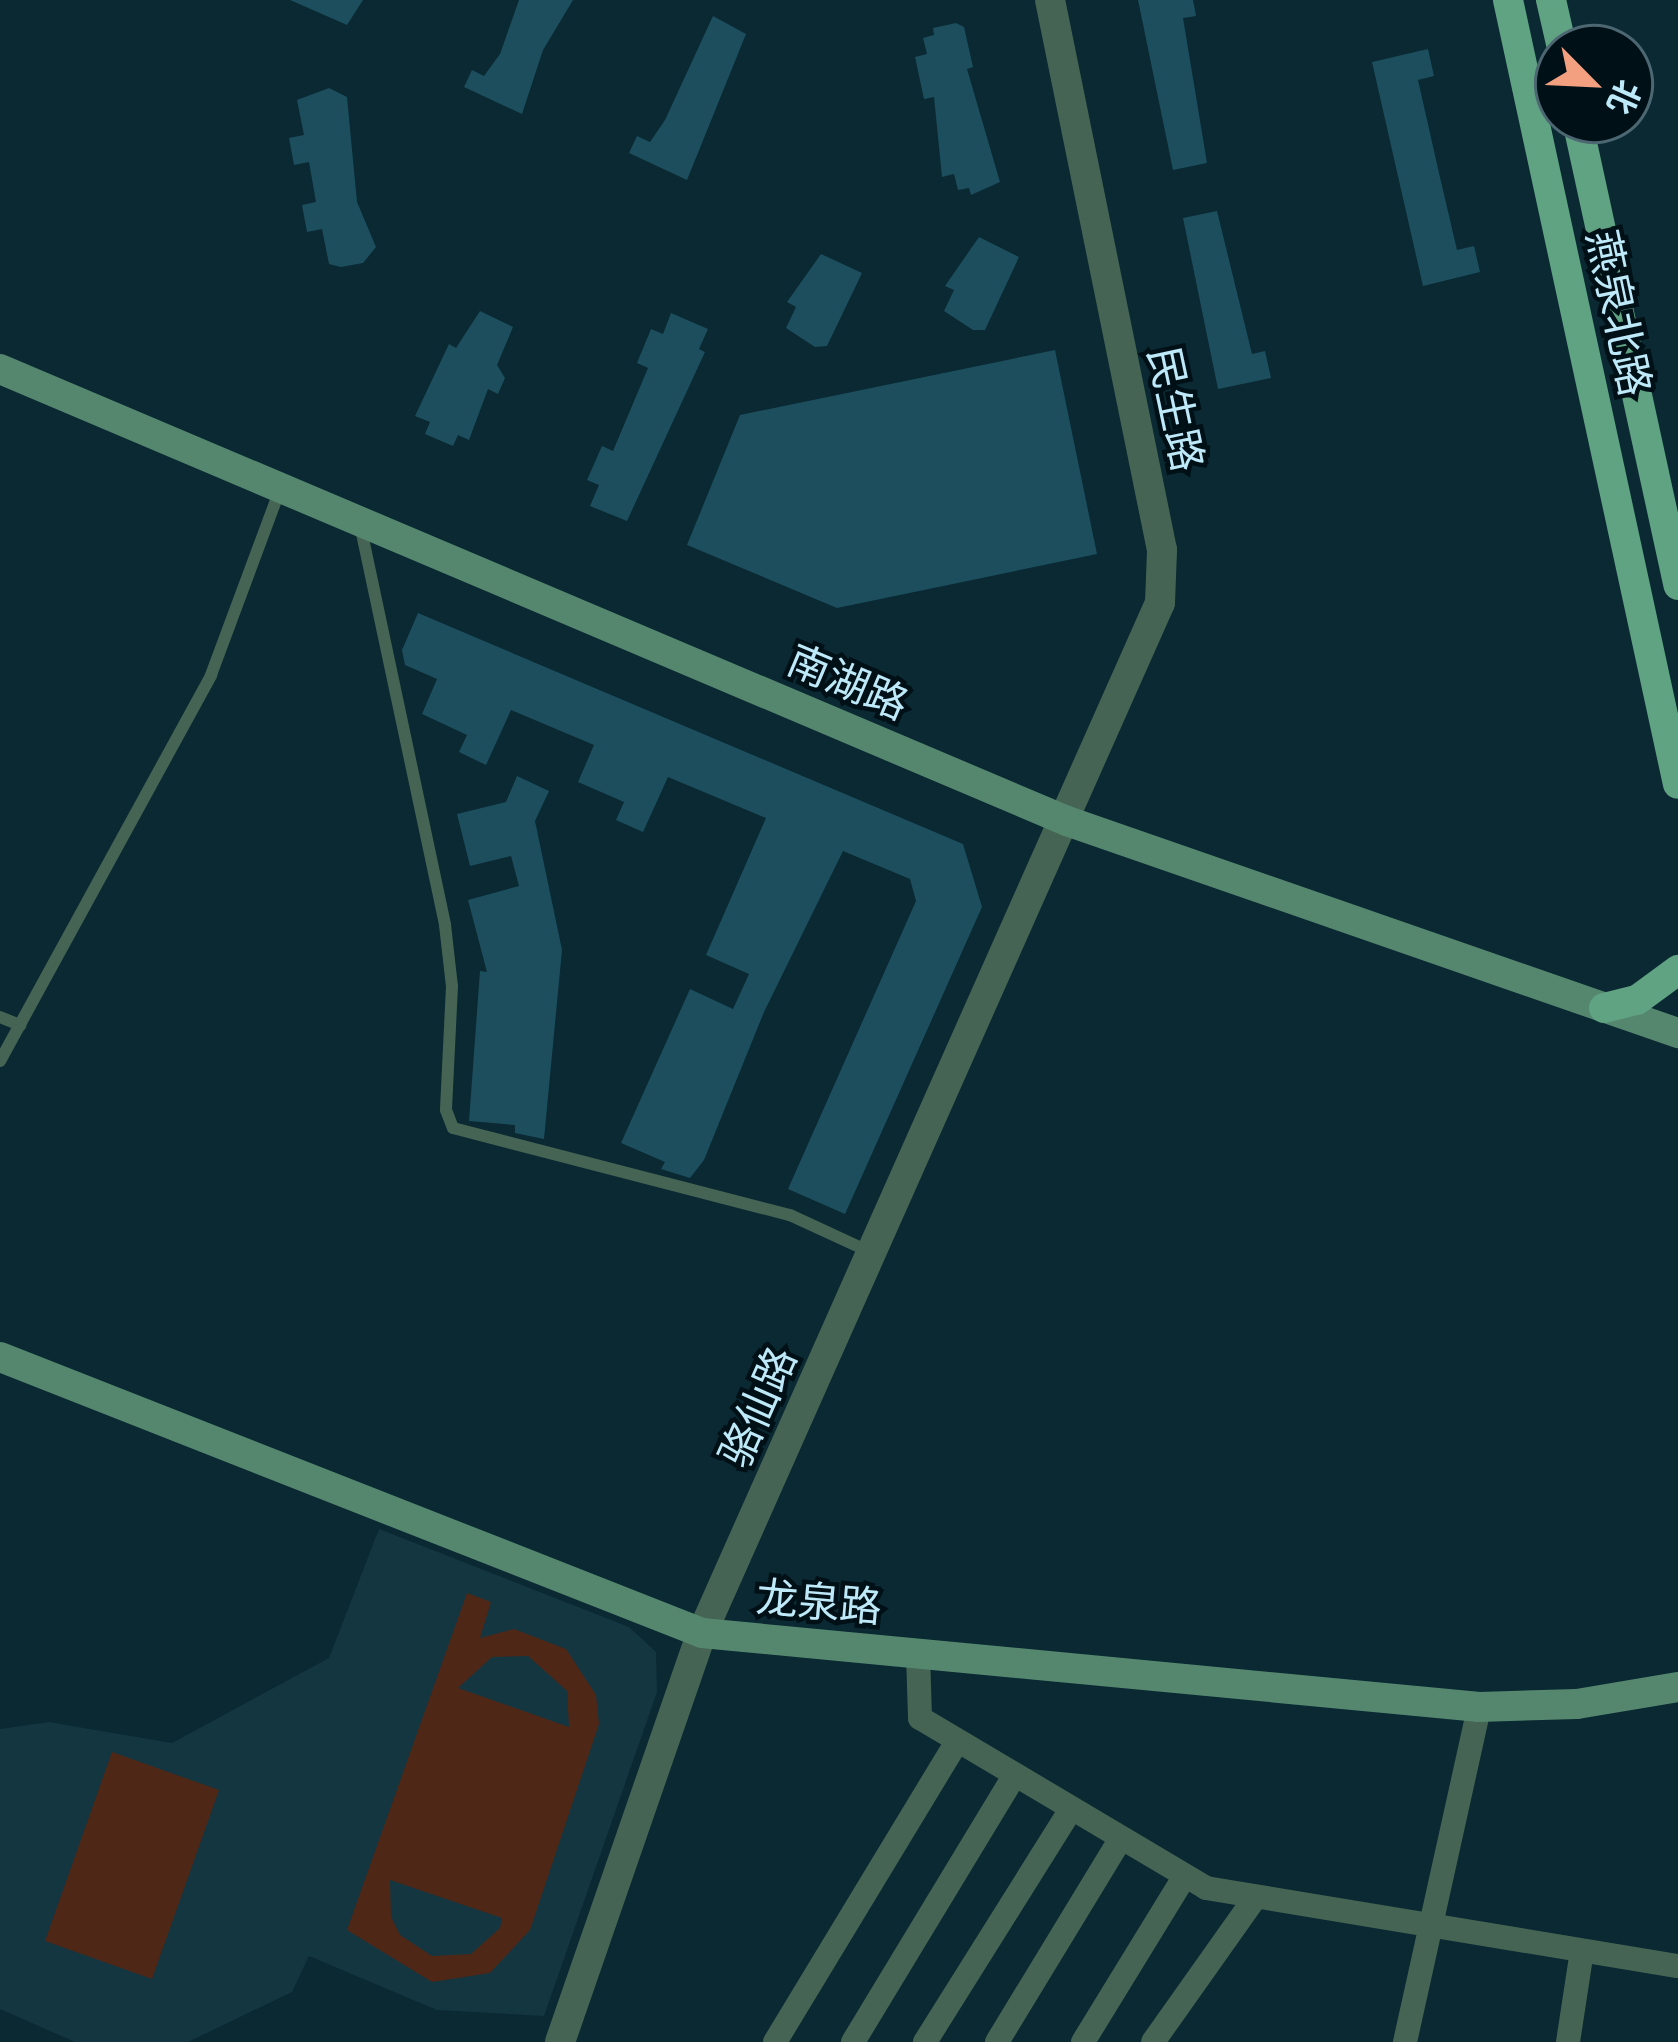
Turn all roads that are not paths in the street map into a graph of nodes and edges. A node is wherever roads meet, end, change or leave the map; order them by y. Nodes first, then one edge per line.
1 (1050, 0) edge
2 (1508, 0) edge
3 (1582, 144) edge
4 (0, 369) edge
5 (280, 488) junction
6 (360, 522) junction
7 (1678, 585) edge
8 (1678, 784) edge
9 (1067, 820) junction
10 (1678, 970) edge
11 (1604, 1008) junction
12 (0, 1017) edge
13 (20, 1025) junction
14 (1678, 1033) edge
15 (0, 1061) edge
16 (873, 1253) junction
17 (0, 1358) edge
18 (703, 1633) junction
19 (918, 1654) junction
20 (1678, 1687) edge
21 (1479, 1707) junction
22 (958, 1742) junction
23 (1014, 1776) junction
24 (1070, 1811) junction
25 (1119, 1841) junction
26 (1184, 1879) junction
27 (1252, 1902) junction
28 (1430, 1928) junction
29 (1582, 1952) junction
30 (1678, 1966) edge
31 (560, 2042) edge
32 (775, 2042) edge
33 (853, 2042) edge
34 (926, 2042) edge
35 (997, 2042) edge
36 (1083, 2042) edge
37 (1153, 2042) edge
38 (1405, 2042) edge
39 (1568, 2042) edge

1 - 9 street, 民生路
2 - 8 main road, 燕泉北路
3 - 7 main road, 燕泉北路
4 - 5 main road, 南湖路
5 - 6 main road, 南湖路
5 - 13 lane
6 - 9 main road, 南湖路
6 - 16 lane
9 - 11 main road, 南湖路
9 - 16 street, 骆仙路
10 - 11 main road
11 - 14 main road, 南湖路
12 - 13 lane
13 - 15 lane
16 - 18 street, 骆仙路
17 - 18 main road, 龙泉路
18 - 19 main road, 龙泉路
18 - 31 street, 骆仙路
19 - 21 main road, 龙泉路
19 - 22 street
20 - 21 main road, 龙泉路
21 - 28 street
22 - 23 street
22 - 32 street
23 - 24 street
23 - 33 street
24 - 25 street
24 - 34 street
25 - 26 street
25 - 35 street
26 - 27 street
26 - 36 street
27 - 28 street
27 - 37 street
28 - 29 street
28 - 38 street
29 - 30 street
29 - 39 street

